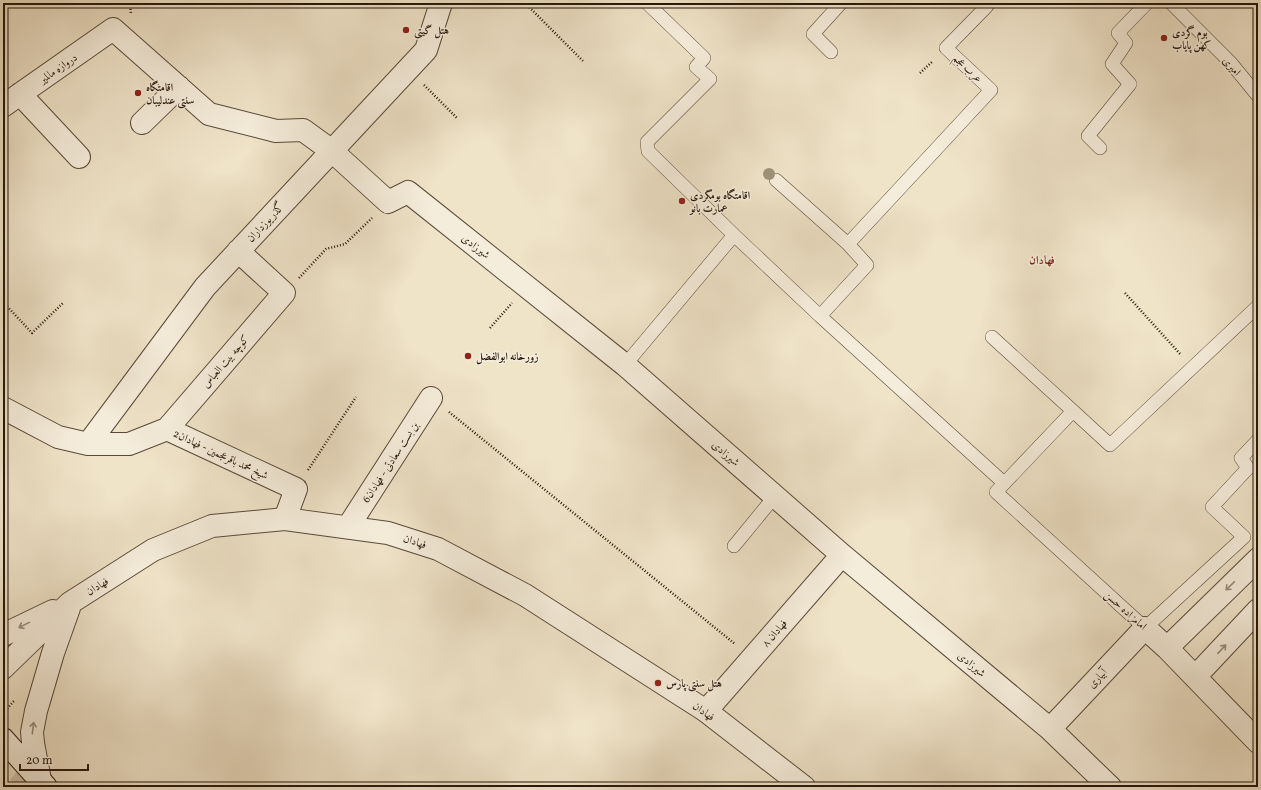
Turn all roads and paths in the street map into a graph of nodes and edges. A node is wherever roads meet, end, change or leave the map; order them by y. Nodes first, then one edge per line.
1 (441, 3) edge
2 (525, 3) edge
3 (647, 3) edge
4 (841, 3) edge
5 (984, 3) edge
6 (1147, 3) edge
7 (1173, 4) edge
8 (831, 52) dead end
9 (584, 62) dead end
10 (408, 69) junction
11 (179, 87) junction
12 (1258, 96) edge
13 (12, 100) edge
14 (457, 118) dead end
15 (142, 123) dead end
16 (1100, 148) dead end
17 (332, 151) junction
18 (79, 156) dead end
19 (776, 180) dead end
20 (388, 202) junction
21 (734, 235) junction
22 (848, 244) junction
23 (238, 251) junction
24 (526, 286) junction
25 (284, 292) junction
26 (1125, 294) dead end
27 (3, 302) edge
28 (63, 303) dead end
29 (1258, 306) edge
30 (820, 316) junction
31 (490, 328) dead end
32 (992, 338) dead end
33 (626, 365) junction
34 (1193, 367) junction
35 (356, 397) dead end
36 (432, 398) joint
37 (3, 408) edge
38 (1072, 411) junction
39 (167, 429) junction
40 (1258, 440) edge
41 (88, 444) junction
42 (1004, 483) junction
43 (296, 489) junction
44 (775, 496) junction
45 (285, 518) junction
46 (348, 527) junction
47 (734, 546) dead end
48 (842, 555) junction
49 (1258, 559) edge
50 (70, 603) junction
51 (1258, 610) edge
52 (1145, 628) junction
53 (3, 635) edge
54 (1167, 648) junction
55 (753, 658) junction
56 (3, 668) edge
57 (1196, 677) junction
58 (706, 711) junction
59 (1050, 729) junction
60 (3, 739) edge
61 (1258, 742) edge
62 (43, 784) edge
63 (804, 787) edge
64 (1110, 787) edge

1 - 10 street, گذر يوزداران
2 - 9 path
3 - 21 lane
4 - 8 lane
5 - 22 lane, عرب عجم
6 - 16 lane
7 - 12 lane, امیری
10 - 14 path
10 - 17 street, گذر يوزداران
11 - 13 street, دروازه مالمیر
11 - 15 street
11 - 17 street
13 - 18 street
17 - 20 street
17 - 23 street, گذر يوزداران
19 - 22 lane
20 - 24 street, شیرزادی
20 - 25 path
21 - 30 lane
21 - 33 lane
22 - 30 lane
23 - 25 street
23 - 41 street, گذر يوزداران
24 - 31 path
24 - 33 street, شیرزادی
25 - 39 street, کوچه بيت العباس
26 - 34 path
27 - 28 path
29 - 34 lane
30 - 42 lane
32 - 38 lane
33 - 44 street, شیرزادی
34 - 38 lane
35 - 43 path
36 - 46 street, بن بست سعادتی - فهادان6
36 - 55 path
37 - 41 street, شیخ محمد باقرعجمین - فهادان2
38 - 42 lane
39 - 41 street, شیخ محمد باقرعجمین - فهادان2
39 - 43 street, شیخ محمد باقرعجمین - فهادان2
40 - 52 lane
42 - 52 lane, امامزاده حسن
43 - 45 street
44 - 47 lane
44 - 48 street, شیرزادی
45 - 46 street, فهادان
45 - 50 street, فهادان
46 - 58 street, فهادان
48 - 55 street, فهادان ۸
48 - 59 street, شیرزادی
49 -> 54 street
50 -> 53 street
50 - 56 street, فهادان
62 -> 50 street
57 -> 51 street
52 - 54 street, امامزاده حسن
52 - 59 street, آبیاری
54 - 57 street, امامزاده حسن
55 - 58 street, فهادان ۸
57 - 61 street, امامزاده حسن
58 - 63 street, فهادان
59 - 64 street, شیرزادی
60 - 62 street

